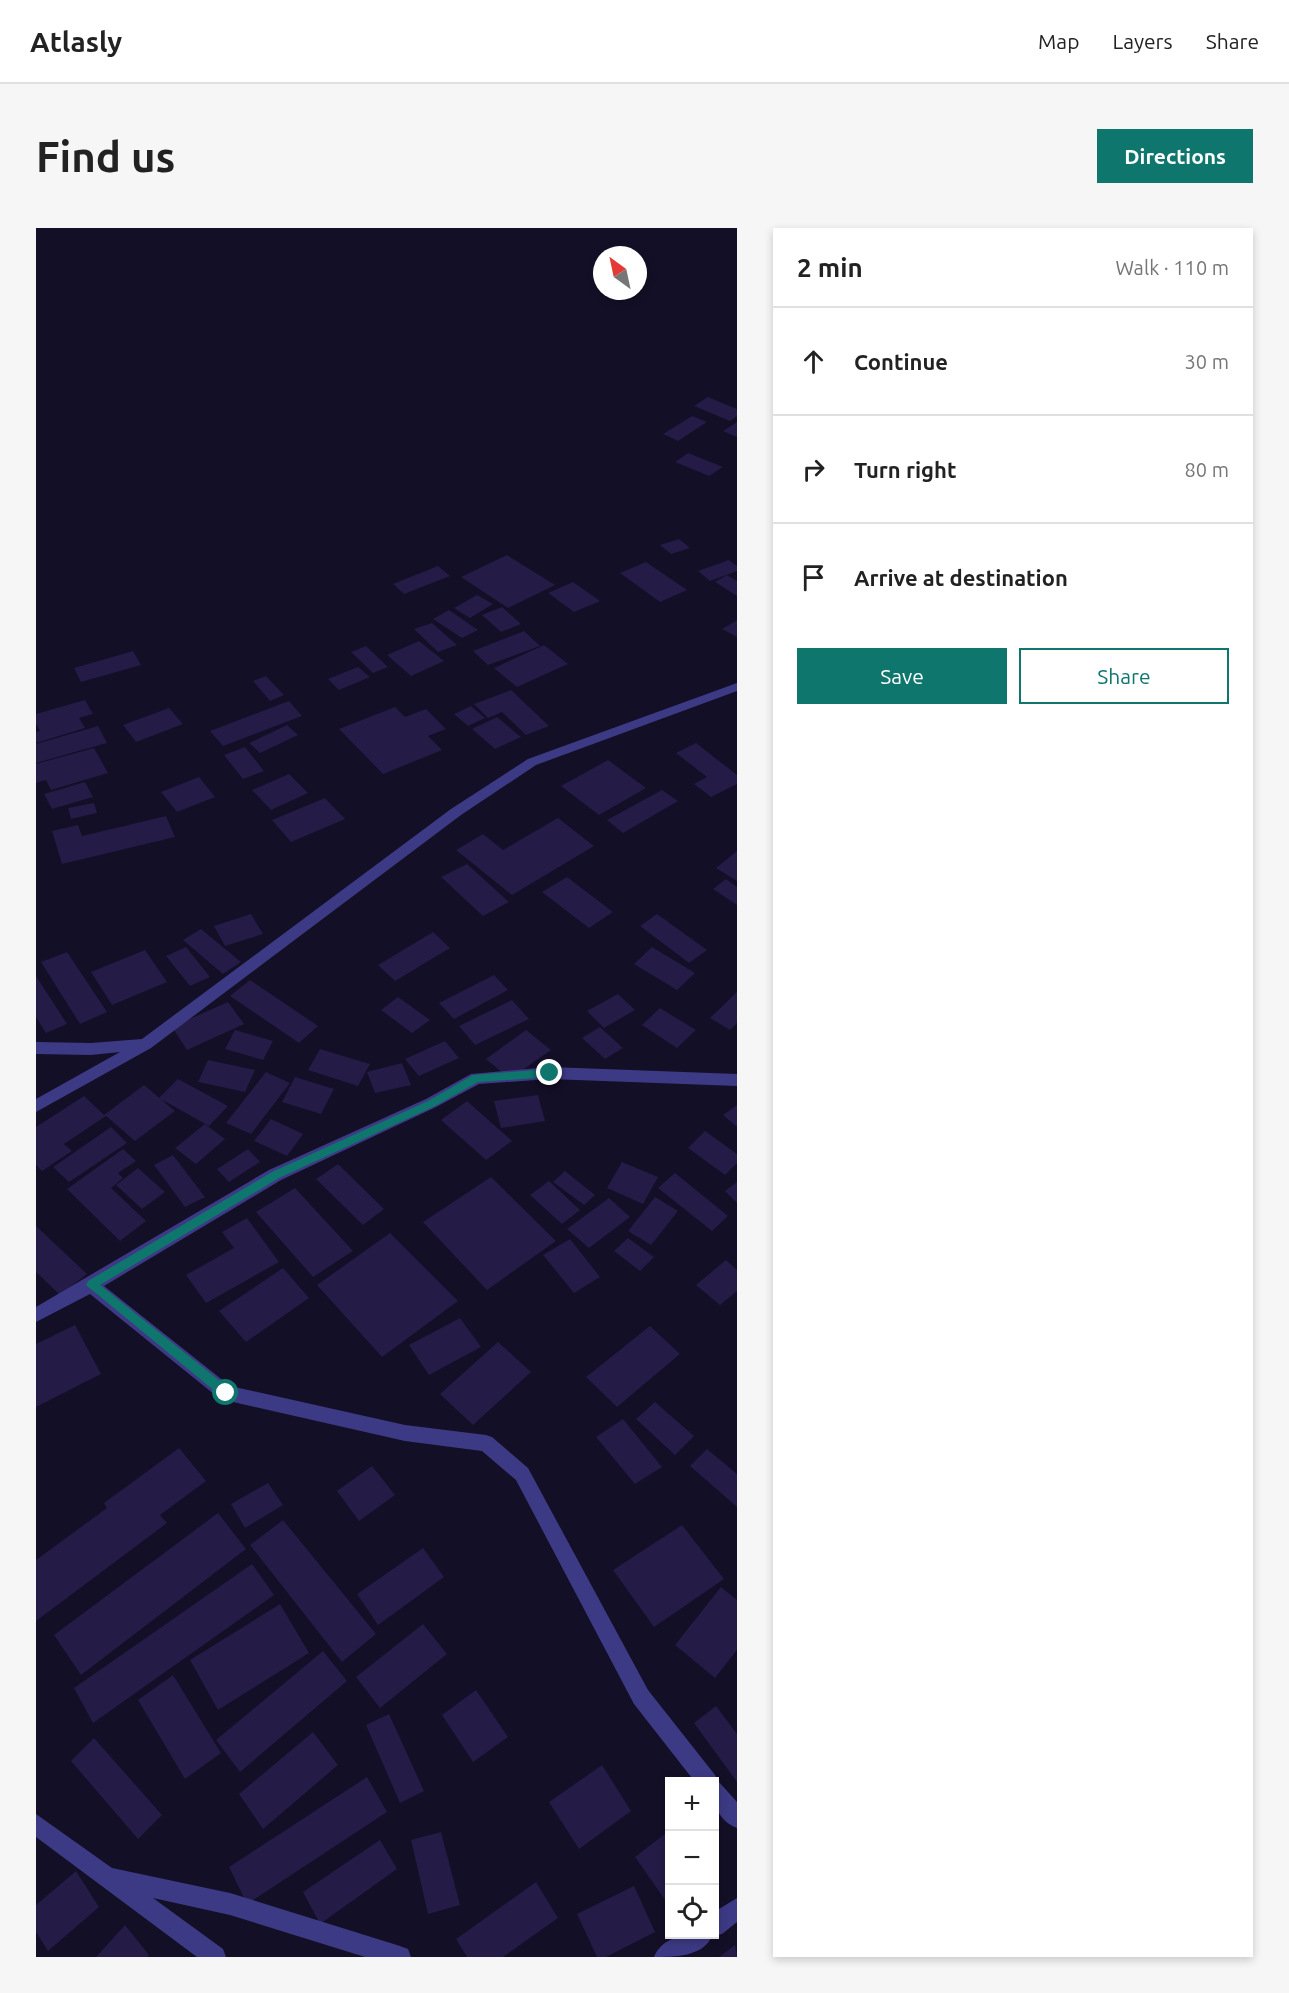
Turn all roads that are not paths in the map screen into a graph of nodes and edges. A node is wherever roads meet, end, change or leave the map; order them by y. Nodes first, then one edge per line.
1 (737, 687) edge
2 (146, 1044) junction
3 (36, 1048) edge
4 (737, 1080) edge
5 (36, 1106) edge
6 (92, 1285) junction
7 (36, 1315) edge
8 (704, 1777) edge
9 (719, 1796) edge
10 (737, 1818) edge
11 (36, 1824) edge
12 (111, 1878) junction
13 (737, 1909) edge
14 (719, 1922) edge
15 (696, 1939) edge
16 (669, 1956) edge
17 (215, 1957) edge
18 (400, 1957) edge

1 - 2 street
2 - 3 street
2 - 5 street
4 - 6 street
6 - 7 street
6 - 8 street
9 - 10 street
11 - 12 street
12 - 17 street
12 - 18 street
13 - 14 street
15 - 16 street

